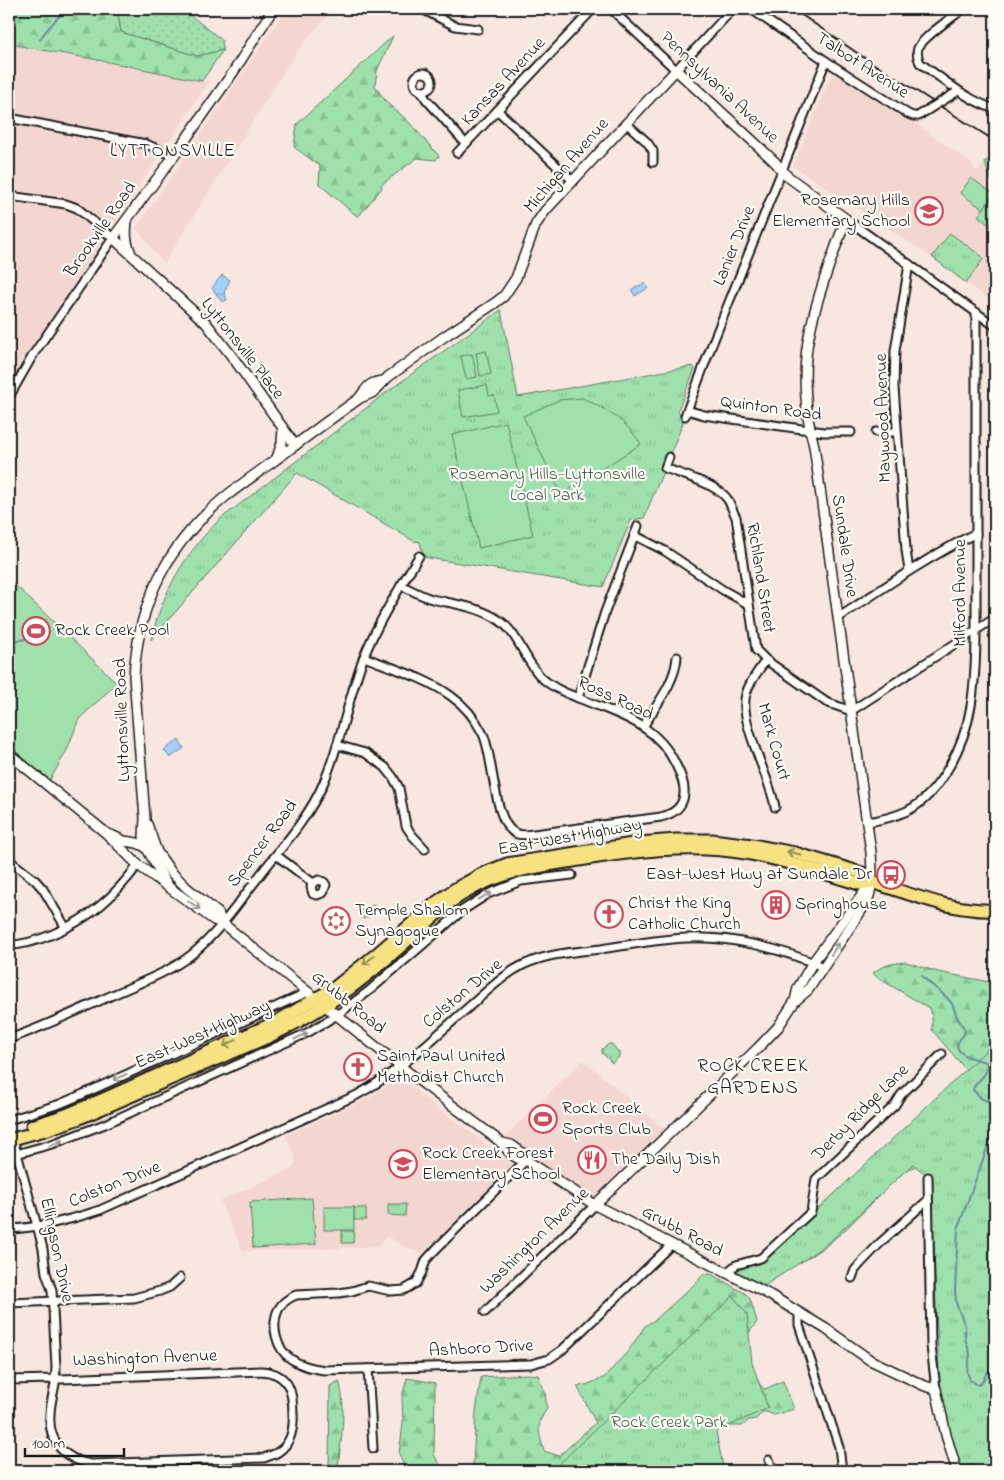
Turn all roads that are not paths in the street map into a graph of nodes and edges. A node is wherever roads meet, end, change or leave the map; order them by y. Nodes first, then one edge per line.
1 (273, 9) edge
2 (422, 9) edge
3 (593, 9) edge
4 (611, 9) edge
5 (735, 9) edge
6 (751, 9) edge
7 (963, 9) edge
8 (478, 29) dead end
9 (826, 61) junction
10 (676, 70) junction
11 (421, 91) dead end
12 (957, 92) junction
13 (995, 108) edge
14 (498, 111) junction
15 (9, 118) edge
16 (626, 123) junction
17 (466, 144) junction
18 (457, 153) dead end
19 (174, 156) junction
20 (653, 162) dead end
21 (782, 170) junction
22 (572, 180) junction
23 (9, 196) edge
24 (128, 219) junction
25 (846, 219) junction
26 (113, 238) junction
27 (131, 253) junction
28 (908, 264) junction
29 (976, 312) junction
30 (995, 326) edge
31 (9, 397) edge
32 (686, 413) joint
33 (283, 427) junction
34 (809, 430) junction
35 (851, 432) dead end
36 (876, 432) dead end
37 (896, 432) junction
38 (311, 434) junction
39 (296, 445) junction
40 (669, 457) dead end
41 (277, 458) junction
42 (638, 526) dead end
43 (976, 533) junction
44 (634, 535) junction
45 (419, 556) dead end
46 (909, 571) junction
47 (401, 585) junction
48 (748, 604) junction
49 (838, 618) junction
50 (995, 618) edge
51 (976, 630) junction
52 (364, 657) junction
53 (676, 657) dead end
54 (766, 660) junction
55 (578, 698) junction
56 (851, 711) junction
57 (643, 727) junction
58 (337, 745) junction
59 (9, 754) edge
60 (775, 806) dead end
61 (145, 818) junction
62 (867, 822) junction
63 (106, 832) junction
64 (146, 847) junction
65 (424, 849) dead end
66 (158, 852) junction
67 (276, 855) junction
68 (9, 860) edge
69 (138, 865) junction
70 (536, 873) junction
71 (572, 875) dead end
72 (871, 882) junction
73 (313, 883) dead end
74 (168, 886) junction
75 (995, 910) edge
76 (222, 923) junction
77 (66, 928) junction
78 (9, 946) edge
79 (813, 962) junction
80 (823, 966) junction
81 (317, 999) junction
82 (795, 1001) junction
83 (337, 1014) junction
84 (9, 1038) edge
85 (942, 1054) dead end
86 (400, 1066) junction
87 (9, 1120) edge
88 (10, 1137) edge
89 (17, 1155) junction
90 (9, 1156) edge
91 (526, 1160) junction
92 (928, 1177) dead end
93 (928, 1200) junction
94 (595, 1205) junction
95 (38, 1227) junction
96 (9, 1230) edge
97 (671, 1245) junction
98 (726, 1273) junction
99 (180, 1278) dead end
100 (852, 1278) dead end
101 (54, 1302) junction
102 (9, 1303) edge
103 (485, 1312) dead end
104 (800, 1313) junction
105 (368, 1369) junction
106 (280, 1377) joint
107 (55, 1379) junction
108 (9, 1380) edge
109 (936, 1389) junction
110 (373, 1448) dead end
111 (769, 1460) dead end
112 (773, 1471) edge
113 (842, 1471) edge
114 (958, 1471) edge

1 - 19 street, Brookville Road
2 - 8 street
3 - 14 street, Kansas Avenue
4 - 10 street, Pennsylvania Avenue
5 - 10 street, Michigan Avenue
6 - 9 street, Talbot Avenue
7 - 12 street
9 - 12 street, Talbot Avenue, bridge
9 - 21 street, Lanier Drive
10 - 16 street, Michigan Avenue
10 - 21 street, Pennsylvania Avenue
11 - 17 street
12 - 13 street
14 - 17 street, Kansas Avenue
14 - 22 street
15 - 19 street
16 - 20 street
16 - 22 street, Michigan Avenue
17 - 18 street, Kansas Avenue
19 - 24 street, Brookville Road
21 - 25 street, Pennsylvania Avenue
21 - 32 street, Lanier Drive
22 - 38 street, Michigan Avenue
23 - 26 street
24 - 26 street, Brookville Road
24 - 27 street
25 - 28 street
25 - 34 street, Sundale Drive
26 - 27 street, Lyttonsville Place
26 - 31 street, Brookville Road
27 - 33 street, Lyttonsville Place
28 - 29 street
28 - 37 street, Maywood Avenue
29 - 30 street
29 - 43 street, Milford Avenue
32 - 34 street, Quinton Road
33 - 38 street
33 - 39 street, Lyttonsville Place
33 - 41 street
34 - 35 street, Quinton Road
34 - 49 street, Sundale Drive
36 - 37 street
37 - 46 street, Maywood Avenue
38 - 39 street, Michigan Avenue
39 - 41 street, Lyttonsville Road
40 - 48 street, Richland Street
41 - 61 street, Lyttonsville Road
42 - 44 street
43 - 46 street
43 - 51 street, Milford Avenue
44 - 48 street
44 - 55 street
45 - 47 street, Spencer Road
46 - 49 street
47 - 52 street, Spencer Road
47 - 55 street, Ross Road
48 - 54 street, Richland Street
49 - 56 street, Sundale Drive
50 - 51 street
51 - 56 street
51 - 62 street, Milford Avenue
52 - 57 street, Ross Road
52 - 58 street, Spencer Road
53 - 57 street
54 - 56 street, Richland Street
54 - 60 street, Mark Court
55 - 57 street, Ross Road
56 - 62 street, Sundale Drive
58 - 65 street
58 - 67 street, Spencer Road
59 - 63 street, Grubb Road
61 - 64 street, Lyttonsville Road
61 - 66 street, Lyttonsville Road
62 - 72 street, Sundale Drive
63 - 64 street, Grubb Road
63 - 69 street, Grubb Road
64 - 66 street, Grubb Road
64 - 74 street, Lyttonsville Road
66 - 76 street, Grubb Road
67 - 73 street
67 - 76 street, Spencer Road
68 - 77 street
69 - 74 street, Grubb Road
69 - 77 street
70 - 71 street, East-West Highway
70 - 72 main road, East-West Highway
70 - 81 main road, East-West Highway
83 -> 70 street, East-West Highway
72 - 75 main road, East-West Highway
72 - 79 street, Washington Avenue
80 -> 72 street, Washington Avenue
72 -> 81 main road, East-West Highway
74 -> 76 street, Grubb Road
76 - 81 street, Grubb Road
76 - 84 street, Spencer Road
77 - 78 street
79 - 80 street, Colston Drive
79 - 82 street, Washington Avenue
79 - 86 street, Colston Drive
80 - 82 street, Washington Avenue
81 - 83 street, Grubb Road
81 -> 87 street, East-West Highway
81 - 88 main road, East-West Highway
82 - 94 street, Washington Avenue
83 - 86 street, Grubb Road
89 -> 83 street, East-West Highway
85 - 98 street, Derby Ridge Lane
86 - 91 street, Grubb Road
86 - 95 street, Colston Drive
88 - 89 street, Ellingson Drive
89 - 90 street, East-West Highway
89 - 95 street, Ellingson Drive
91 - 94 street, Grubb Road
91 - 105 street, Ashboro Drive
92 - 93 street
93 - 100 street
93 - 109 street
94 - 97 street, Grubb Road
94 - 103 street, Washington Avenue
95 - 96 street, Colston Drive
95 - 101 street, Ellingson Drive
97 - 98 street, Grubb Road
97 - 105 street, Ashboro Drive
98 - 104 street, Grubb Road
99 - 101 street
101 - 102 street
101 - 107 street, Ellingson Drive
104 - 109 street, Grubb Road
104 - 113 street
105 - 110 street
106 - 107 street, Washington Avenue
106 - 107 street, Ellingson Drive
107 - 108 street, Washington Avenue
109 - 114 street
111 - 112 street

